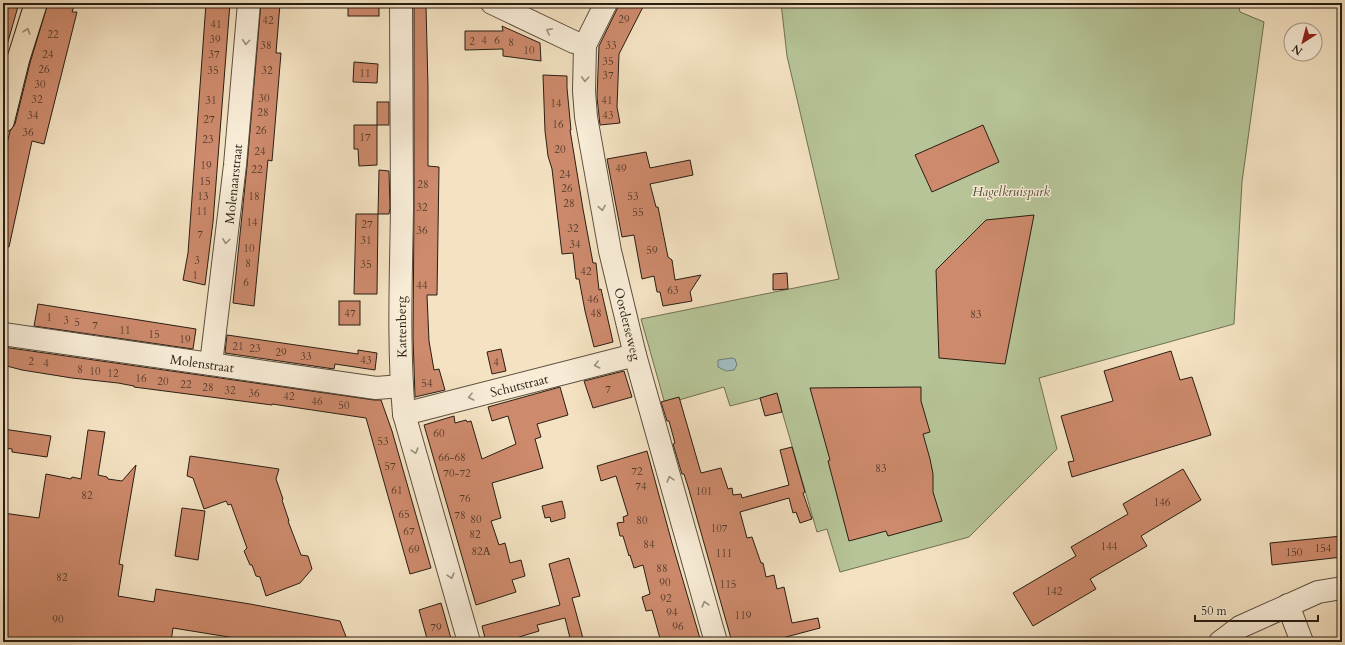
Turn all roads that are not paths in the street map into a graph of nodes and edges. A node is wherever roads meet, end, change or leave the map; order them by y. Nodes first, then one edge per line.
1 (36, 3) edge
2 (249, 3) edge
3 (401, 3) edge
4 (492, 3) edge
5 (606, 3) edge
6 (585, 45) junction
7 (3, 121) edge
8 (3, 334) edge
9 (635, 355) junction
10 (211, 364) junction
11 (402, 386) junction
12 (404, 414) junction
13 (1342, 588) edge
14 (1288, 605) junction
15 (470, 642) edge
16 (716, 642) edge
17 (1220, 642) edge
18 (1302, 642) edge

7 -> 1 main road
2 -> 10 street, Molenaarstraat
3 - 11 street, Kattenberg
6 -> 4 street
5 - 6 street, Oorderseweg
6 -> 9 street, Oorderseweg
8 - 10 street, Molenstraat
9 -> 12 street, Schutstraat
16 -> 9 street, Oorderseweg
10 - 11 street, Molenstraat
11 - 12 street, Kattenberg
12 -> 15 street, Kattenberg
13 - 14 street
14 - 17 street
14 - 18 street

